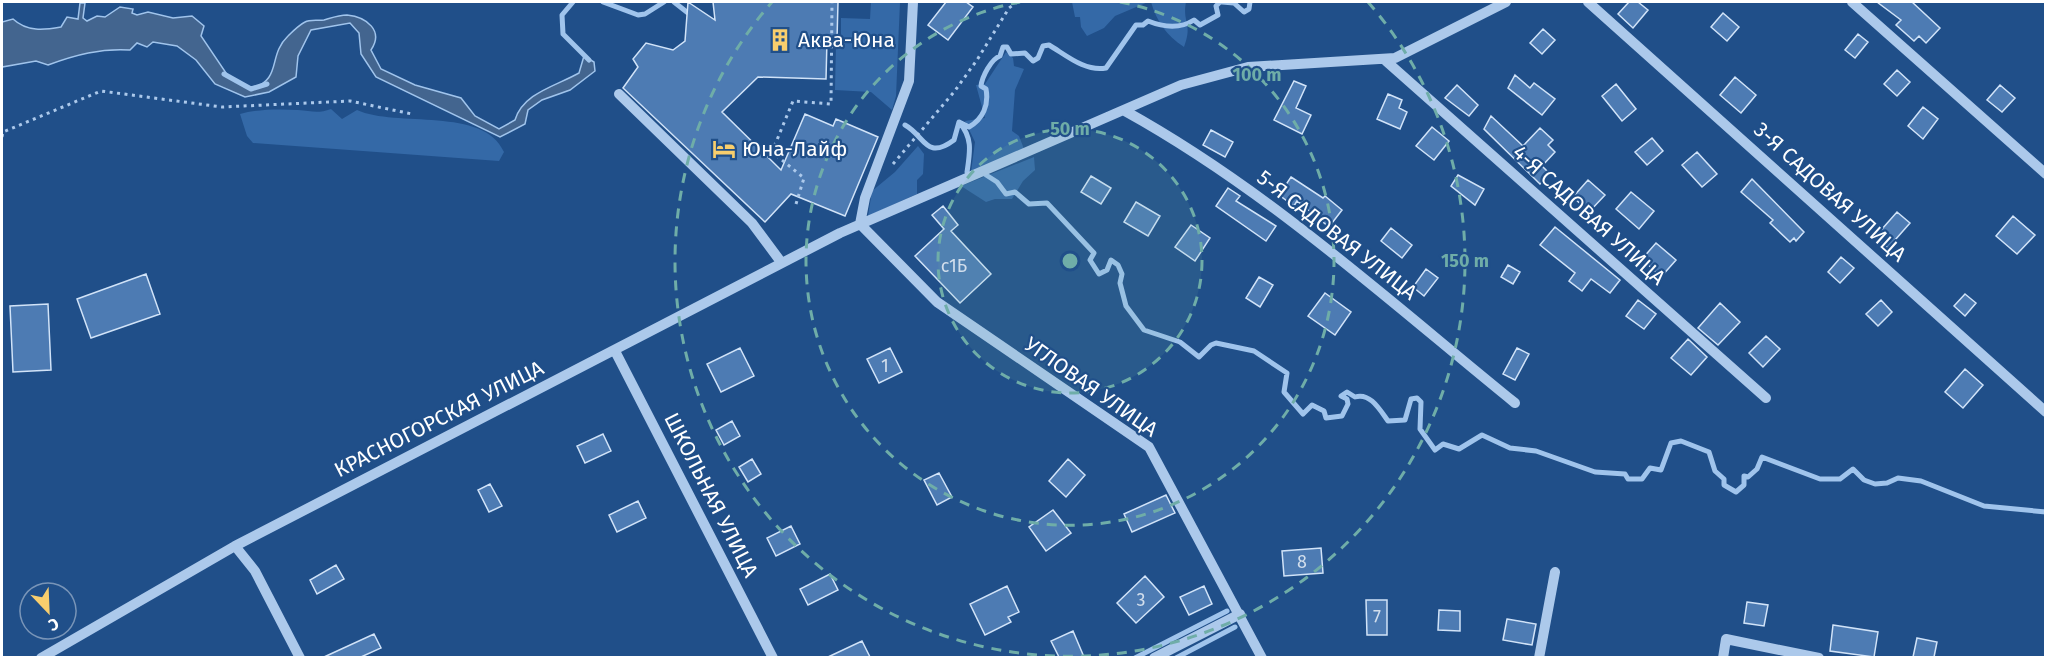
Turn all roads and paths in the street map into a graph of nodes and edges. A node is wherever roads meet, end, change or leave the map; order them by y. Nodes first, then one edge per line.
1 (832, 2) edge
2 (913, 2) edge
3 (1017, 2) edge
4 (1506, 2) edge
5 (1588, 2) edge
6 (1852, 2) edge
7 (1386, 61) junction
8 (619, 94) dead end
9 (1125, 111) junction
10 (412, 114) dead end
11 (2, 136) edge
12 (915, 141) dead end
13 (2046, 174) edge
14 (796, 204) dead end
15 (860, 224) junction
16 (782, 262) junction
17 (615, 351) junction
18 (1766, 398) dead end
19 (1515, 403) dead end
20 (2046, 412) edge
21 (235, 546) junction
22 (1555, 572) dead end
23 (1240, 614) junction
24 (40, 657) edge
25 (300, 657) edge
26 (773, 657) edge
27 (1154, 657) edge
28 (1262, 657) edge
29 (1539, 657) edge
30 (1722, 657) edge
31 (1819, 657) edge

1 - 14 path
2 - 15 street
3 - 12 path
4 - 7 street
5 - 20 street, 3-Я САДОВАЯ УЛИЦА
6 - 13 street
7 - 9 street, КРАСНОГОРСКАЯ УЛИЦА
7 - 18 street, 4-Я САДОВАЯ УЛИЦА
8 - 16 street
9 - 15 street, КРАСНОГОРСКАЯ УЛИЦА
9 - 19 street, 5-Я САДОВАЯ УЛИЦА
10 - 11 path
15 - 16 street, КРАСНОГОРСКАЯ УЛИЦА
15 - 23 street, УГЛОВАЯ УЛИЦА
16 - 17 street, КРАСНОГОРСКАЯ УЛИЦА
17 - 21 street, КРАСНОГОРСКАЯ УЛИЦА
17 - 26 street, ШКОЛЬНАЯ УЛИЦА
21 - 24 street, КРАСНОГОРСКАЯ УЛИЦА
21 - 25 street
22 - 29 street
23 - 27 street
23 - 28 street, УГЛОВАЯ УЛИЦА
30 - 31 street

